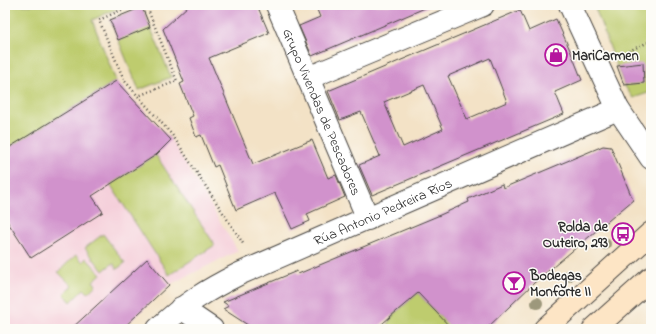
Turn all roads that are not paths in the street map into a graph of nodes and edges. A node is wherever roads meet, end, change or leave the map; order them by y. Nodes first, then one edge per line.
1 (277, 5) edge
2 (482, 5) edge
3 (570, 5) edge
4 (308, 78) junction
5 (618, 109) junction
6 (651, 158) edge
7 (368, 219) junction
8 (651, 233) edge
9 (651, 278) edge
10 (180, 308) junction
11 (158, 329) edge
12 (212, 329) edge
13 (545, 329) edge
14 (594, 329) edge

1 - 4 street, Grupo Vivendas de Pescadores
2 - 4 street
3 - 5 street
4 - 7 street, Grupo Vivendas de Pescadores
5 - 6 street
5 - 7 street, Rúa Antonio Pedreira Ríos
7 - 10 street, Rúa Antonio Pedreira Ríos
8 - 13 main road
9 - 14 main road
10 - 11 street, Rúa Antonio Pedreira Ríos
10 - 12 street

